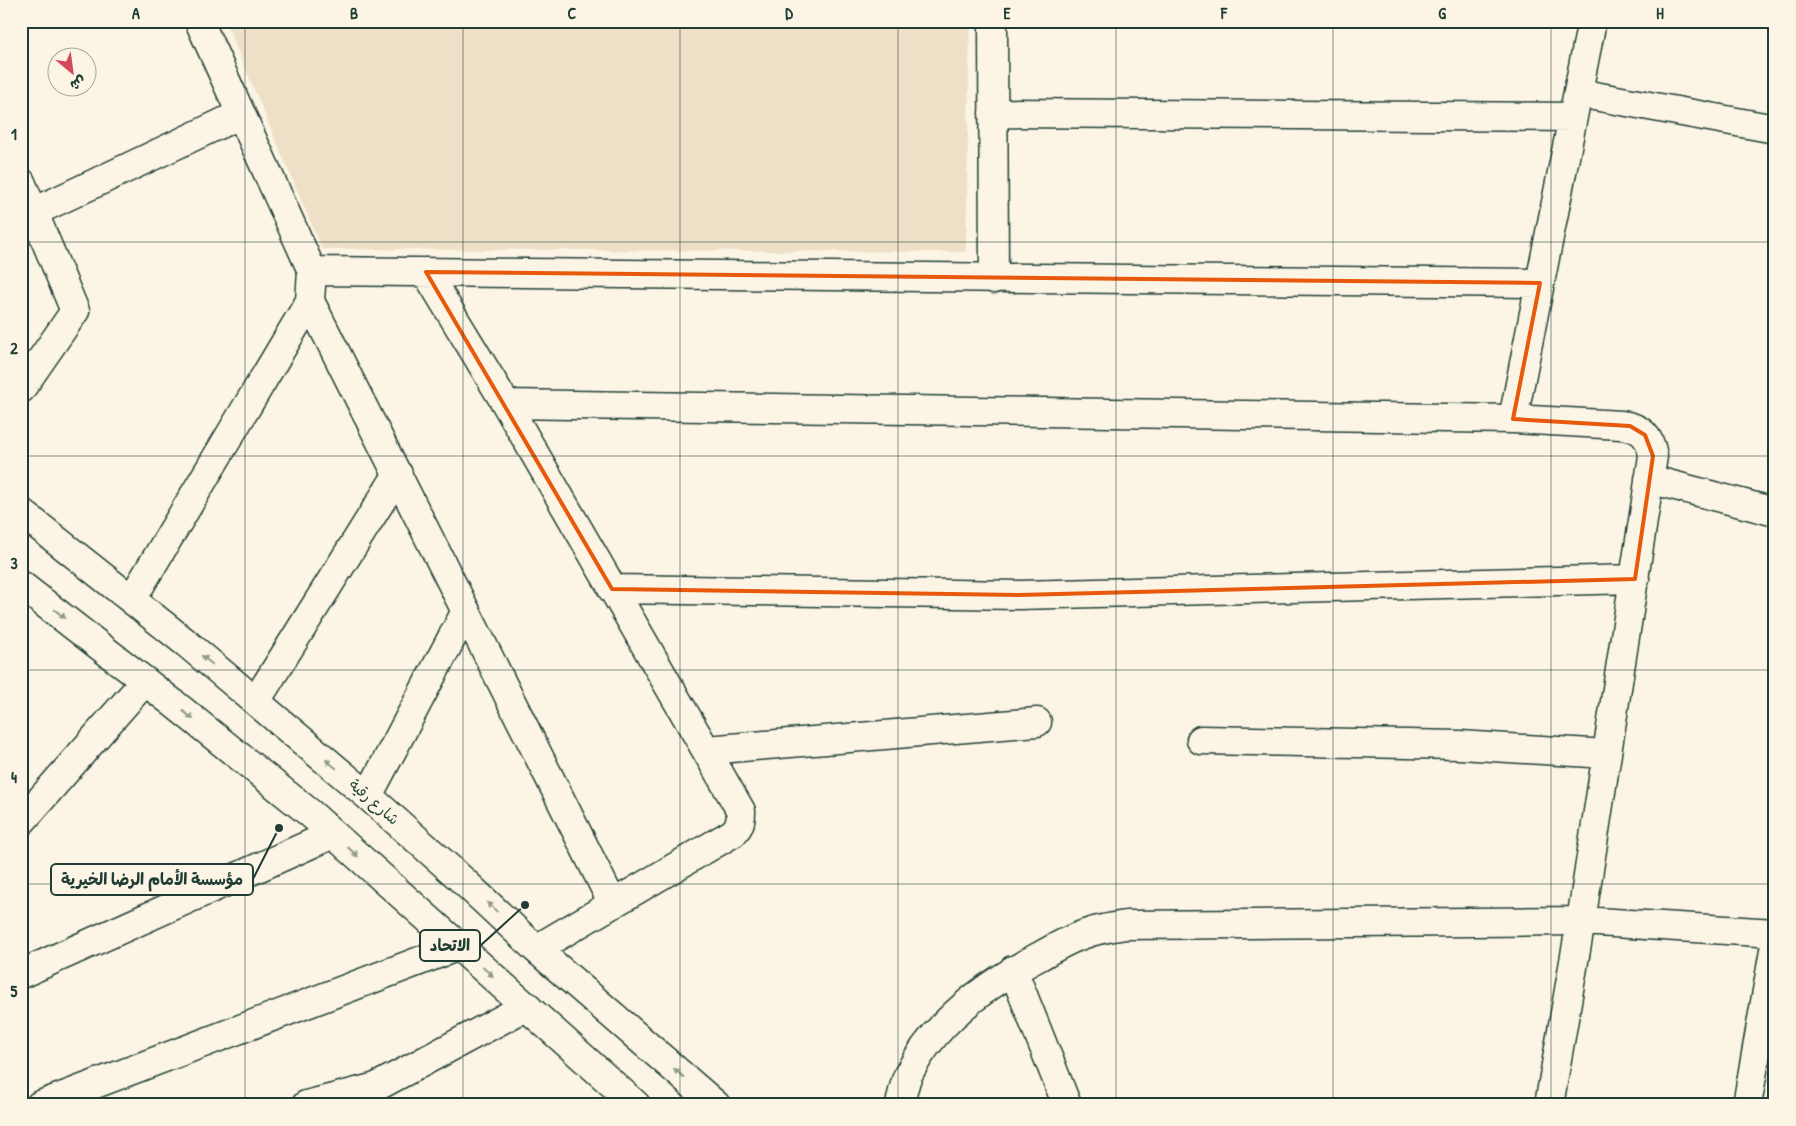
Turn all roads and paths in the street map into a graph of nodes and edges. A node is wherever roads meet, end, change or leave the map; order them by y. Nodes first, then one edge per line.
1 (199, 21) edge
2 (993, 21) edge
3 (1592, 21) edge
4 (1575, 105) junction
5 (993, 113) junction
6 (241, 114) junction
7 (1775, 129) edge
8 (21, 182) edge
9 (34, 212) junction
10 (312, 271) junction
11 (426, 272) junction
12 (994, 279) junction
13 (1540, 283) junction
14 (310, 301) junction
15 (21, 389) edge
16 (506, 404) junction
17 (1513, 419) junction
18 (398, 474) junction
19 (1649, 479) junction
20 (21, 512) edge
21 (1775, 512) edge
22 (1635, 580) junction
23 (612, 589) junction
24 (25, 594) edge
25 (132, 599) junction
26 (466, 611) junction
27 (145, 681) junction
28 (256, 701) junction
29 (1037, 722) dead end
30 (1201, 740) dead end
31 (707, 750) junction
32 (1607, 754) junction
33 (368, 796) junction
34 (21, 822) edge
35 (333, 834) junction
36 (613, 904) junction
37 (1581, 921) junction
38 (1775, 933) edge
39 (1775, 945) edge
40 (458, 946) junction
41 (536, 949) junction
42 (1013, 970) junction
43 (21, 974) edge
44 (527, 1006) junction
45 (376, 1096) edge
46 (40, 1105) edge
47 (306, 1105) edge
48 (636, 1105) edge
49 (716, 1105) edge
50 (900, 1105) edge
51 (1066, 1105) edge
52 (1549, 1105) edge
53 (1747, 1105) edge

1 - 6 street
2 - 5 street
3 - 4 street
4 - 5 street
4 - 7 street
4 - 13 street
5 - 12 street
6 - 9 street
6 - 10 street
8 - 9 street
9 - 15 street
10 - 11 street
10 - 14 street
11 - 12 street
11 - 16 street
12 - 13 street
13 - 17 street
14 - 18 street
14 - 25 street
16 - 17 street
16 - 23 street
17 - 19 street
18 - 26 street
18 - 28 street
19 - 21 street
19 - 22 street
20 - 25 street, شارع رقية
22 - 23 street
22 - 32 street
23 - 31 street
24 -> 27 street
28 -> 25 street, شارع رقية
26 - 33 street
26 - 36 street
27 - 34 street
27 -> 35 street
33 -> 28 street, شارع رقية
29 - 31 street
30 - 32 street
31 - 36 street
32 - 37 street
41 -> 33 street, شارع رقية
35 -> 40 street
35 - 43 street
36 - 41 street
37 - 38 street
37 - 42 street
37 - 52 street
39 - 53 street
40 -> 44 street
40 - 46 street
49 -> 41 street, شارع رقية
42 - 50 street
42 - 51 street
44 - 45 street
44 - 48 street
45 - 47 street

